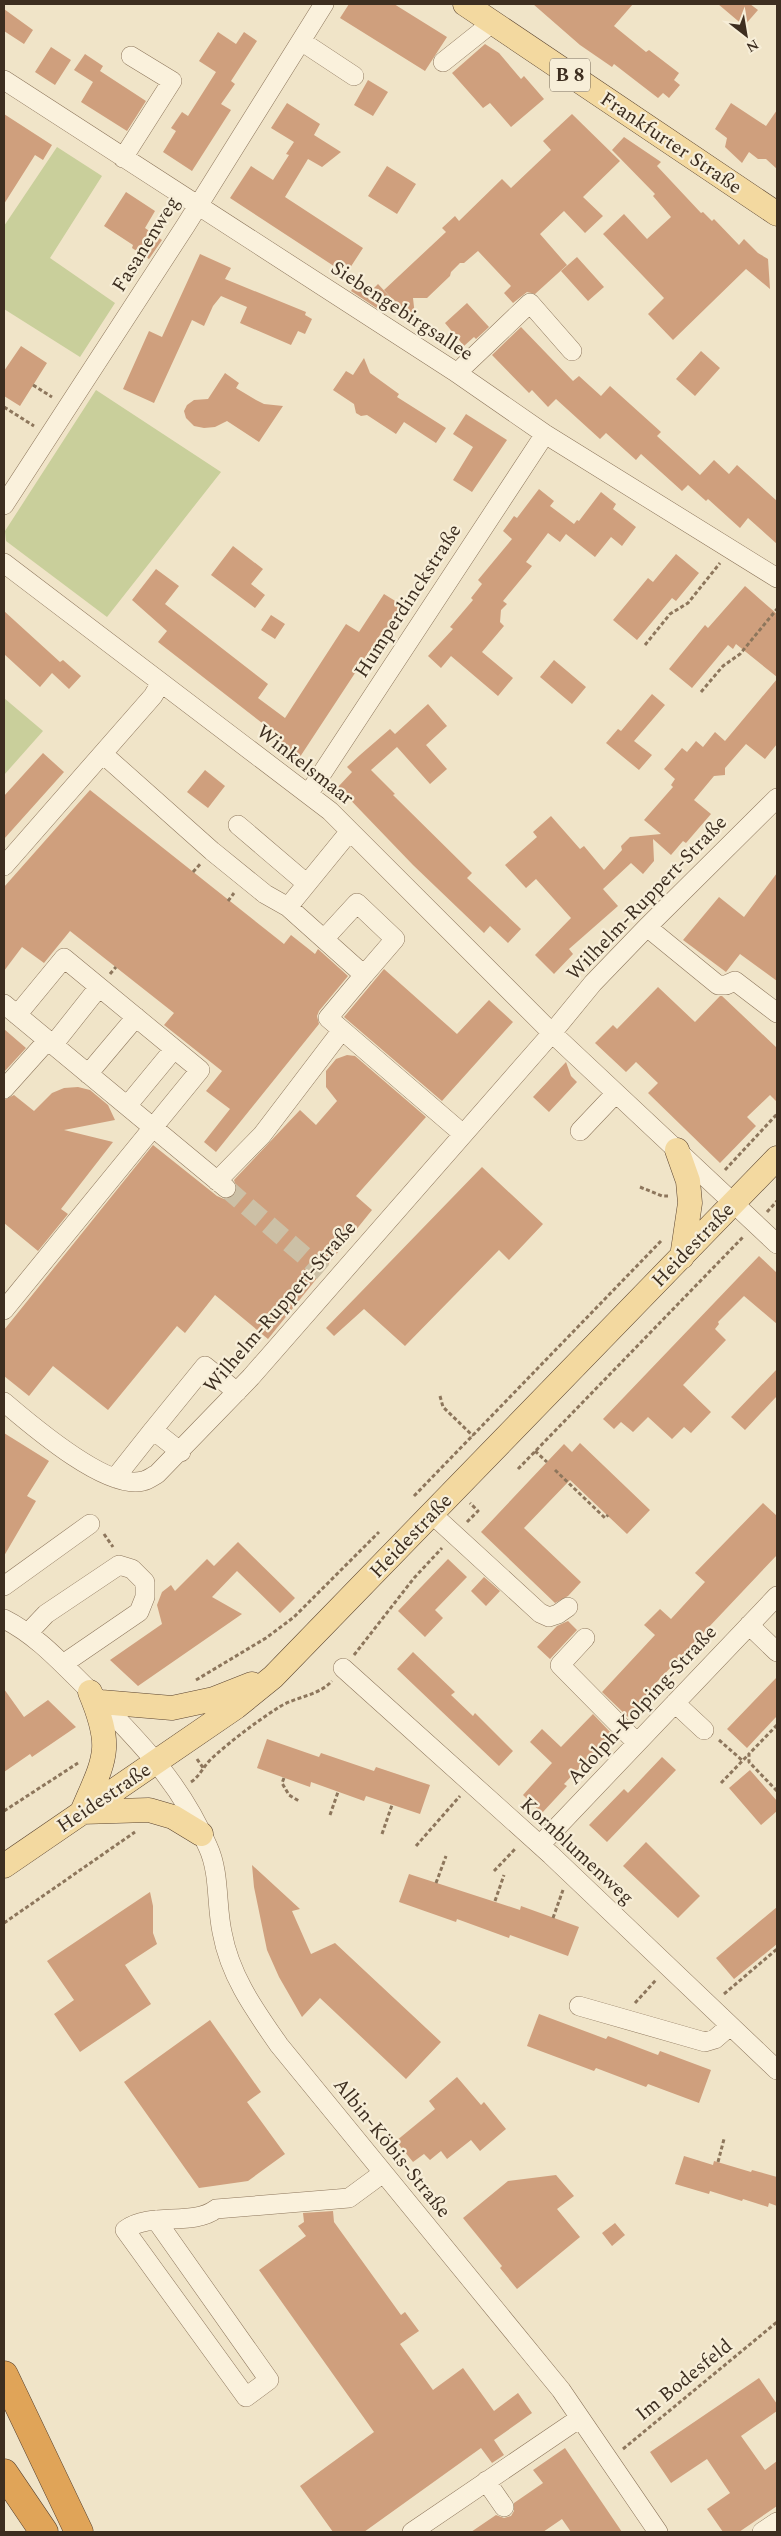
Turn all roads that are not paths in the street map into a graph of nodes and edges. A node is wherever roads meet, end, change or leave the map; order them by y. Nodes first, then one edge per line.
1 (324, 4) edge
2 (464, 4) edge
3 (492, 24) junction
4 (301, 41) junction
5 (130, 56) dead end
6 (443, 62) dead end
7 (354, 76) dead end
8 (4, 80) edge
9 (123, 158) junction
10 (197, 206) junction
11 (777, 214) edge
12 (572, 351) dead end
13 (459, 374) junction
14 (545, 434) junction
15 (6, 497) edge
16 (4, 563) edge
17 (777, 578) edge
18 (160, 684) junction
19 (103, 754) junction
20 (309, 794) junction
21 (777, 798) edge
22 (238, 825) dead end
23 (350, 831) junction
24 (4, 866) edge
25 (306, 883) junction
26 (288, 907) junction
27 (647, 927) junction
28 (324, 938) junction
29 (364, 975) junction
30 (99, 986) junction
31 (10, 1010) edge
32 (777, 1013) edge
33 (136, 1017) junction
34 (342, 1030) junction
35 (552, 1033) junction
36 (50, 1043) junction
37 (174, 1049) junction
38 (88, 1074) junction
39 (4, 1089) edge
40 (616, 1093) junction
41 (127, 1106) junction
42 (153, 1128) junction
43 (580, 1131) dead end
44 (463, 1134) junction
45 (677, 1150) junction
46 (777, 1158) edge
47 (733, 1204) junction
48 (777, 1244) edge
49 (682, 1257) junction
50 (4, 1310) edge
51 (237, 1392) junction
52 (4, 1402) edge
53 (153, 1430) junction
54 (181, 1452) junction
55 (115, 1478) junction
56 (432, 1514) junction
57 (90, 1524) road end
58 (4, 1586) edge
59 (777, 1596) edge
60 (568, 1607) dead end
61 (4, 1619) edge
62 (748, 1625) junction
63 (28, 1633) junction
64 (586, 1638) dead end
65 (777, 1652) edge
66 (63, 1664) junction
67 (343, 1668) road end
68 (273, 1677) junction
69 (96, 1697) junction
70 (675, 1703) junction
71 (704, 1730) road end
72 (638, 1743) junction
73 (157, 1761) junction
74 (82, 1812) junction
75 (202, 1834) junction
76 (535, 1840) junction
77 (4, 1866) edge
78 (579, 2006) dead end
79 (730, 2026) junction
80 (777, 2070) edge
81 (383, 2173) junction
82 (156, 2220) junction
83 (4, 2375) edge
84 (580, 2418) junction
85 (4, 2473) edge
86 (486, 2481) junction
87 (504, 2507) dead end
88 (777, 2522) edge
89 (44, 2532) edge
90 (79, 2532) edge
91 (412, 2532) edge
92 (658, 2532) edge
93 (762, 2532) edge

1 - 4 street, Fasanenweg
2 - 3 main road, Frankfurter Straße / B 8
3 - 6 street
3 - 11 main road, Frankfurter Straße / B 8
4 - 7 street
4 - 10 street, Fasanenweg
5 - 9 street
8 - 9 street, Siebengebirgsallee
9 - 10 street, Siebengebirgsallee
10 - 13 street, Siebengebirgsallee
10 - 15 street, Fasanenweg
12 - 13 street
13 - 14 street, Siebengebirgsallee
14 - 17 street, Siebengebirgsallee
14 - 20 street, Humperdinckstraße
16 - 18 street, Winkelsmaar
18 - 19 street
18 - 20 street, Winkelsmaar
19 - 24 street
19 - 26 street
20 - 23 street, Winkelsmaar
21 - 27 street, Wilhelm-Ruppert-Straße
22 - 25 street
23 - 25 street
23 - 35 street, Winkelsmaar
25 - 26 street
26 - 28 street
27 - 32 street
27 - 35 street, Wilhelm-Ruppert-Straße
28 - 29 street
28 - 29 street
29 - 34 street
30 - 31 street
30 - 33 street
30 - 36 street
31 - 36 street
33 - 37 street
33 - 38 street
34 - 42 street
34 - 44 street
35 - 40 street
35 - 44 street, Wilhelm-Ruppert-Straße
36 - 38 street
36 - 39 street
37 - 41 street
37 - 42 street
38 - 41 street
40 - 43 street
40 - 45 street
41 - 42 street
42 - 50 street
44 - 51 street, Wilhelm-Ruppert-Straße
45 - 47 street
45 - 49 main road
46 - 47 main road, Heidestraße
47 - 48 street
47 - 49 main road, Heidestraße
49 - 56 main road, Heidestraße
51 - 53 street
51 - 54 street, Wilhelm-Ruppert-Straße
52 - 55 street, Wilhelm-Ruppert-Straße
53 - 54 street
53 - 55 street
54 - 55 street, Wilhelm-Ruppert-Straße
56 - 60 street
56 - 68 main road, Heidestraße
57 - 58 street
59 - 62 street, Adolph-Kolping-Straße
61 - 63 street, Albin-Köbis-Straße
62 - 65 street
62 - 70 street, Adolph-Kolping-Straße
63 - 66 street, Albin-Köbis-Straße
63 - 66 street
64 - 72 street
66 - 69 street, Albin-Köbis-Straße
67 - 76 street, Kornblumenweg
68 - 69 main road
68 - 73 main road, Heidestraße
69 - 73 street, Albin-Köbis-Straße
69 - 74 main road
70 - 71 street
70 - 72 street, Adolph-Kolping-Straße
72 - 76 street, Adolph-Kolping-Straße
73 - 74 main road, Heidestraße
73 - 75 street, Albin-Köbis-Straße
74 - 75 main road
74 - 77 main road, Heidestraße
75 - 81 street, Albin-Köbis-Straße
76 - 79 street, Kornblumenweg
78 - 79 street
79 - 80 street, Kornblumenweg
81 - 82 street
81 - 84 street, Albin-Köbis-Straße
82 - 82 street
83 - 90 highway
84 - 86 street
84 - 92 street, Albin-Köbis-Straße
85 - 89 highway
86 - 87 street
86 - 91 street
88 - 93 street

